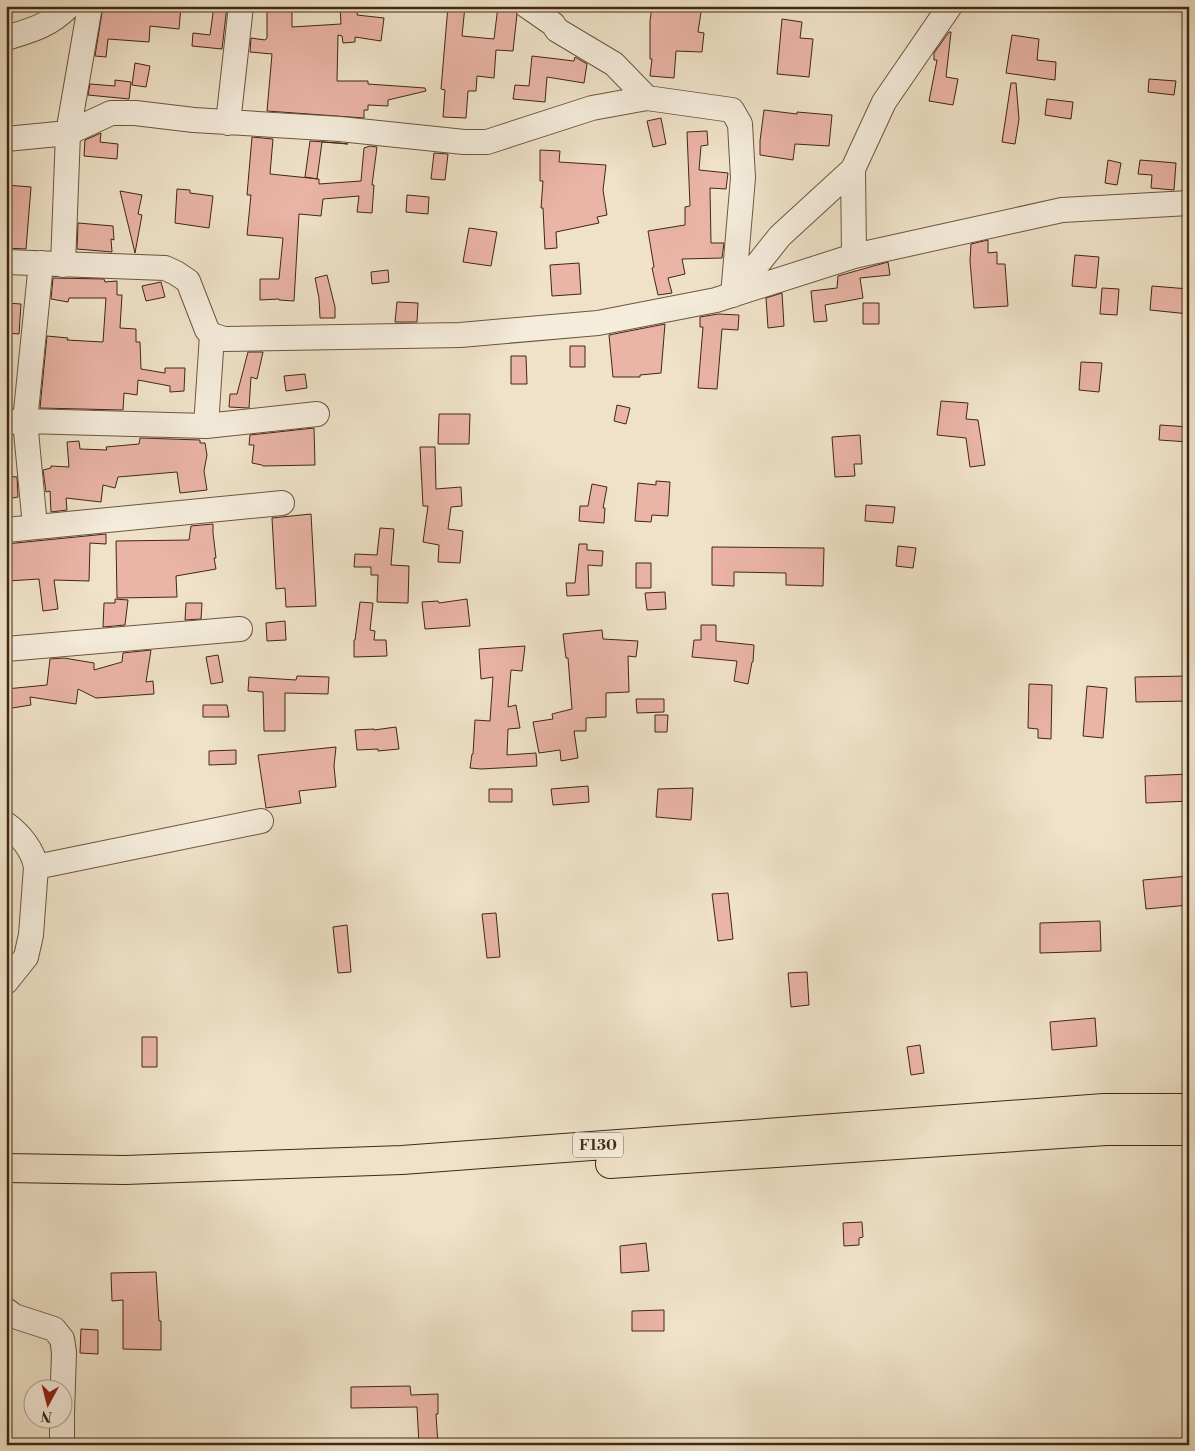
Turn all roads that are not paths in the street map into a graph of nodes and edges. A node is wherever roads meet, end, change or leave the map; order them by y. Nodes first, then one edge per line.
1 (69, 6) edge
2 (90, 6) edge
3 (241, 6) edge
4 (527, 6) edge
5 (950, 6) edge
6 (6, 38) edge
7 (647, 98) junction
8 (228, 123) junction
9 (68, 133) junction
10 (6, 139) edge
11 (853, 169) junction
12 (1189, 203) edge
13 (854, 256) junction
14 (6, 262) edge
15 (52, 264) junction
16 (733, 295) junction
17 (212, 336) junction
18 (317, 414) dead end
19 (16, 422) edge
20 (206, 426) junction
21 (282, 503) dead end
22 (35, 526) junction
23 (6, 530) edge
24 (240, 629) dead end
25 (6, 649) edge
26 (261, 821) dead end
27 (6, 824) edge
28 (36, 866) junction
29 (6, 982) edge
30 (1189, 1108) edge
31 (1189, 1131) edge
32 (6, 1168) edge
33 (6, 1187) edge
34 (6, 1310) edge
35 (63, 1378) edge
36 (62, 1428) edge
37 (62, 1445) edge

1 - 6 street
2 - 9 street
3 - 8 street
4 - 7 street
5 - 11 street
7 - 8 street
7 - 16 street
8 - 9 street
9 - 10 street
9 - 15 street
11 - 13 street
11 - 16 street
12 - 13 street
13 - 16 street
14 - 15 street
15 - 17 street
15 - 19 street
16 - 17 street
17 - 20 street
18 - 20 street
19 - 20 street
19 - 22 street
21 - 22 street
22 - 23 street
24 - 25 street
26 - 28 street
27 - 28 street
28 - 29 street
30 - 32 main road, F130
31 - 33 main road, F130
34 - 35 street
36 - 37 street

